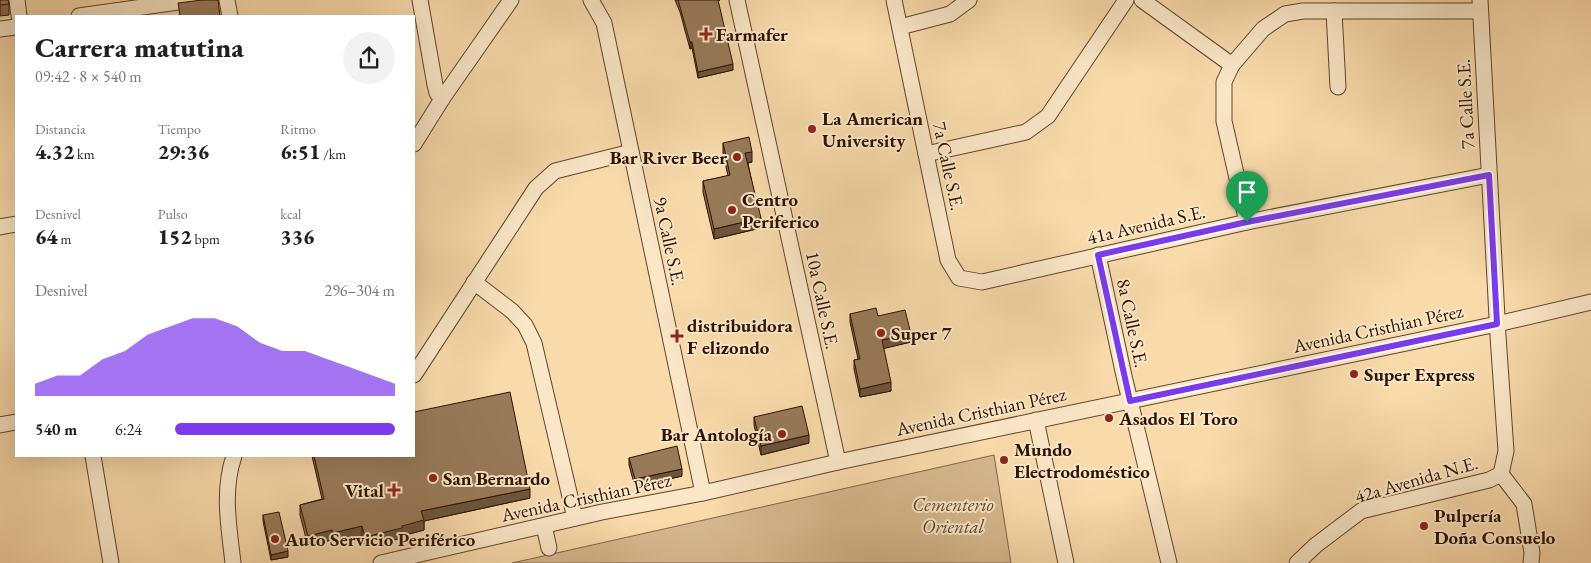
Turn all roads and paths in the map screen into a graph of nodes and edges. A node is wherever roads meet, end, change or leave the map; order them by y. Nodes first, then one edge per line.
1 (17, 0) edge
2 (192, 0) edge
3 (228, 0) edge
4 (420, 0) edge
5 (511, 0) edge
6 (591, 0) edge
7 (737, 0) edge
8 (894, 0) edge
9 (969, 0) edge
10 (1126, 0) edge
11 (1142, 0) edge
12 (1480, 6) edge
13 (1334, 11) junction
14 (19, 15) edge
15 (86, 15) edge
16 (230, 15) edge
17 (15, 27) edge
18 (900, 27) junction
19 (0, 29) edge
20 (1232, 64) junction
21 (1338, 87) dead end
22 (442, 99) junction
23 (415, 142) edge
24 (631, 152) junction
25 (926, 154) junction
26 (1489, 175) junction
27 (1247, 222) junction
28 (15, 224) edge
29 (0, 227) edge
30 (1098, 255) junction
31 (959, 278) joint
32 (474, 282) junction
33 (1591, 302) edge
34 (1497, 324) junction
35 (415, 373) edge
36 (1130, 401) junction
37 (1036, 420) junction
38 (15, 422) edge
39 (0, 425) edge
40 (93, 457) edge
41 (234, 457) edge
42 (838, 462) junction
43 (1501, 474) junction
44 (703, 492) junction
45 (575, 518) junction
46 (544, 526) junction
47 (549, 548) dead end
48 (111, 563) edge
49 (233, 563) edge
50 (381, 563) edge
51 (1066, 563) edge
52 (1168, 563) edge
53 (1297, 563) edge
54 (1531, 563) edge

1 - 14 street
2 - 15 street
3 - 16 street
4 - 22 street
5 - 22 street
6 - 24 street, 9a Calle S.E.
7 - 42 street, 10a Calle S.E.
8 - 18 street, 7a Calle S.E.
9 - 18 street
10 - 25 street
11 - 20 street
12 - 13 street
12 - 26 street, 7a Calle S.E.
13 - 20 street
13 - 21 street
17 - 19 street
18 - 25 street, 7a Calle S.E.
20 - 27 street
22 - 23 street
24 - 32 street
24 - 44 street, 9a Calle S.E.
25 - 31 street, 7a Calle S.E.
26 - 27 street, 41a Avenida S.E.
26 - 34 street, 7a Calle S.E.
27 - 30 street, 41a Avenida S.E.
28 - 29 street
30 - 31 street, 41a Avenida S.E.
30 - 36 street, 8a Calle S.E.
32 - 35 street
32 - 45 street
33 - 34 street, Avenida Cristhian Pérez
34 - 36 street, Avenida Cristhian Pérez
34 - 43 street, 7a Calle S.E.
36 - 37 street, Avenida Cristhian Pérez
36 - 52 street, 8a Calle S.E.
37 - 42 street, Avenida Cristhian Pérez
37 - 51 street
38 - 39 street
40 - 48 street
41 - 49 street
42 - 44 street, Avenida Cristhian Pérez
43 - 53 street, 42a Avenida N.E.
43 - 54 street
44 - 45 street, Avenida Cristhian Pérez
45 - 46 street, Avenida Cristhian Pérez
46 - 47 street
46 - 50 street, Avenida Cristhian Pérez

